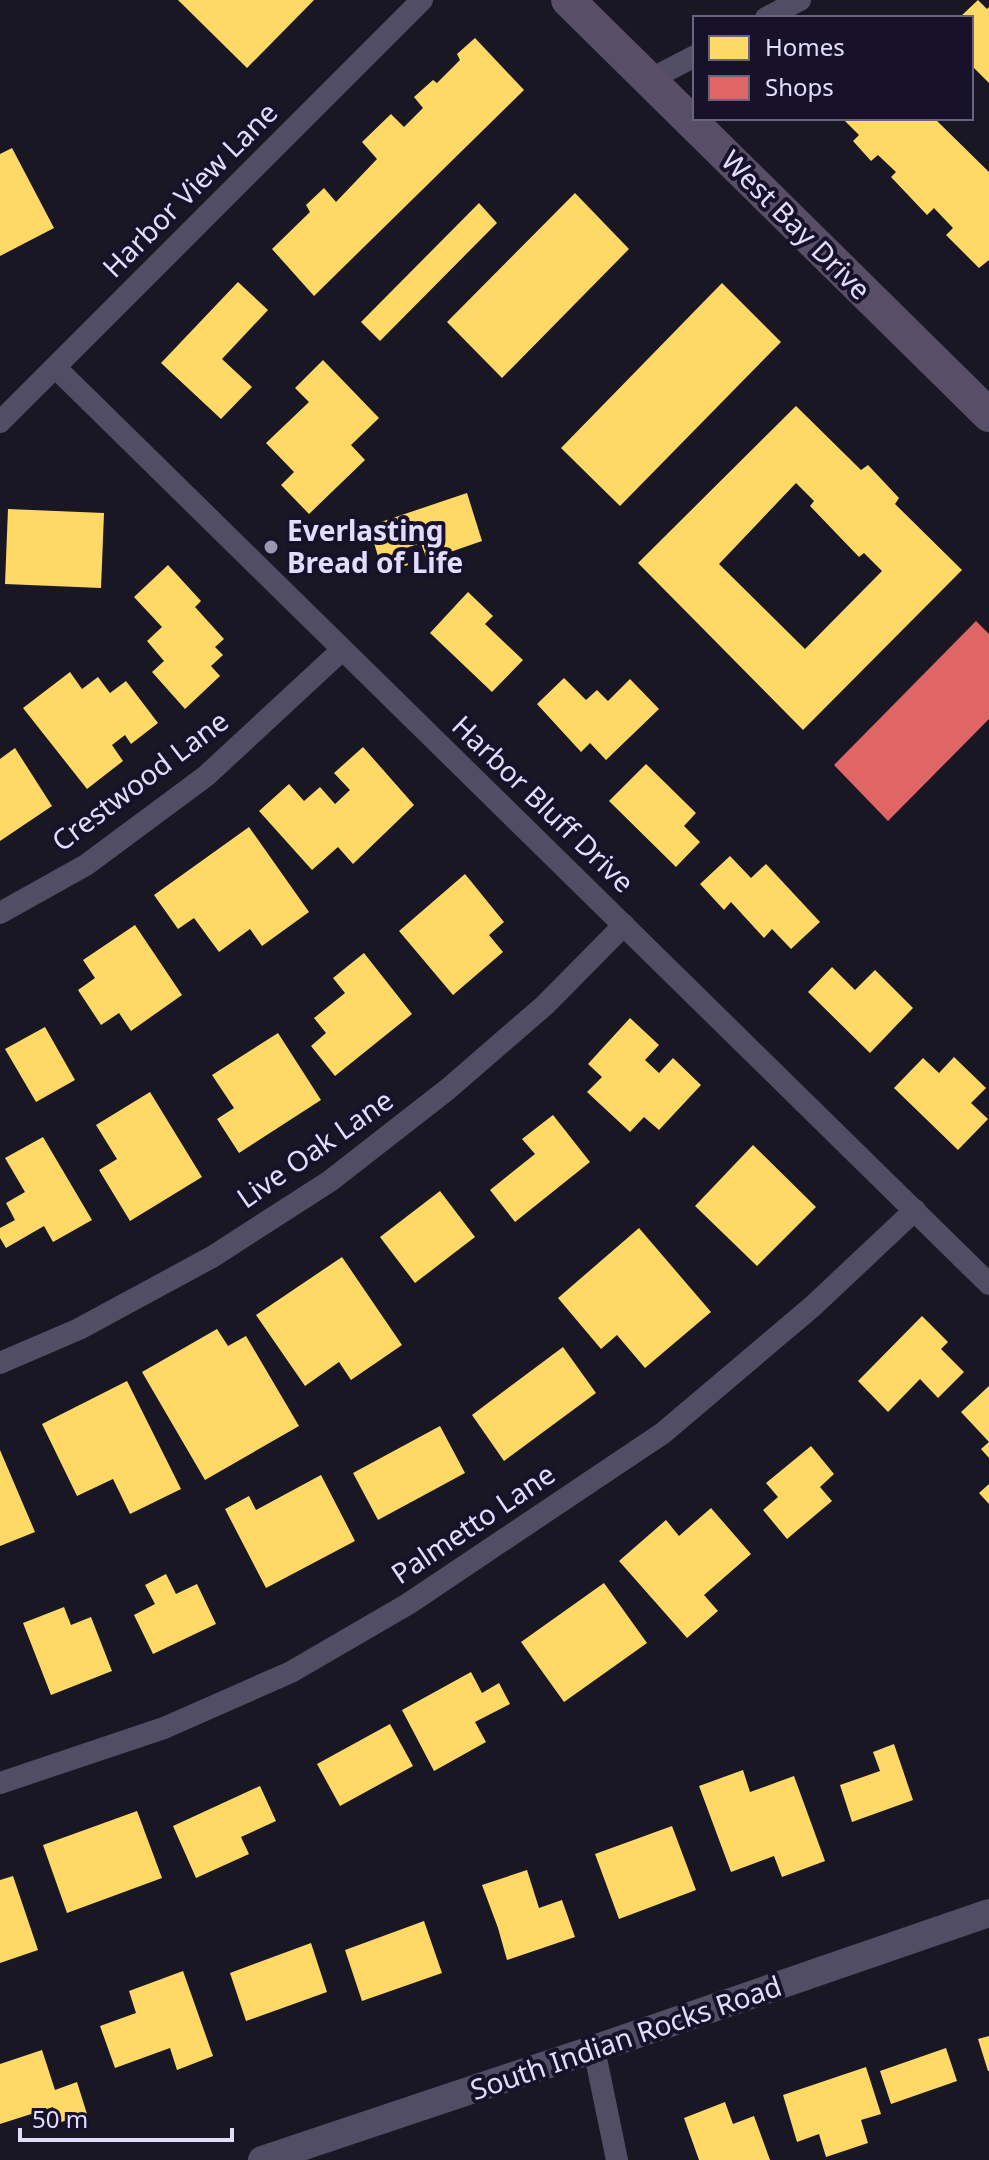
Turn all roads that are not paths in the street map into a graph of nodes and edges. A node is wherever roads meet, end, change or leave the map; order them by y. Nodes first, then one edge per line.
1 (422, 0) edge
2 (568, 0) edge
3 (800, 0) edge
4 (770, 16) edge
5 (693, 57) edge
6 (649, 80) junction
7 (56, 368) junction
8 (989, 415) edge
9 (0, 422) edge
10 (342, 650) junction
11 (0, 913) edge
12 (624, 925) junction
13 (915, 1210) junction
14 (989, 1284) edge
15 (0, 1363) edge
16 (0, 1783) edge
17 (989, 1913) edge
18 (594, 2049) junction
19 (262, 2160) edge
20 (617, 2160) edge

1 - 7 street, Harbor View Lane
2 - 6 main road, West Bay Drive
3 - 4 street
5 - 6 street
6 - 8 main road, West Bay Drive
7 - 9 street, Harbor View Lane
7 - 10 street, Harbor Bluff Drive
10 - 11 street, Crestwood Lane
10 - 12 street, Harbor Bluff Drive
12 - 13 street, Harbor Bluff Drive
12 - 15 street, Live Oak Lane
13 - 14 street, Harbor Bluff Drive
13 - 16 street, Palmetto Lane
17 - 18 street, South Indian Rocks Road
18 - 19 street, South Indian Rocks Road
18 - 20 street

